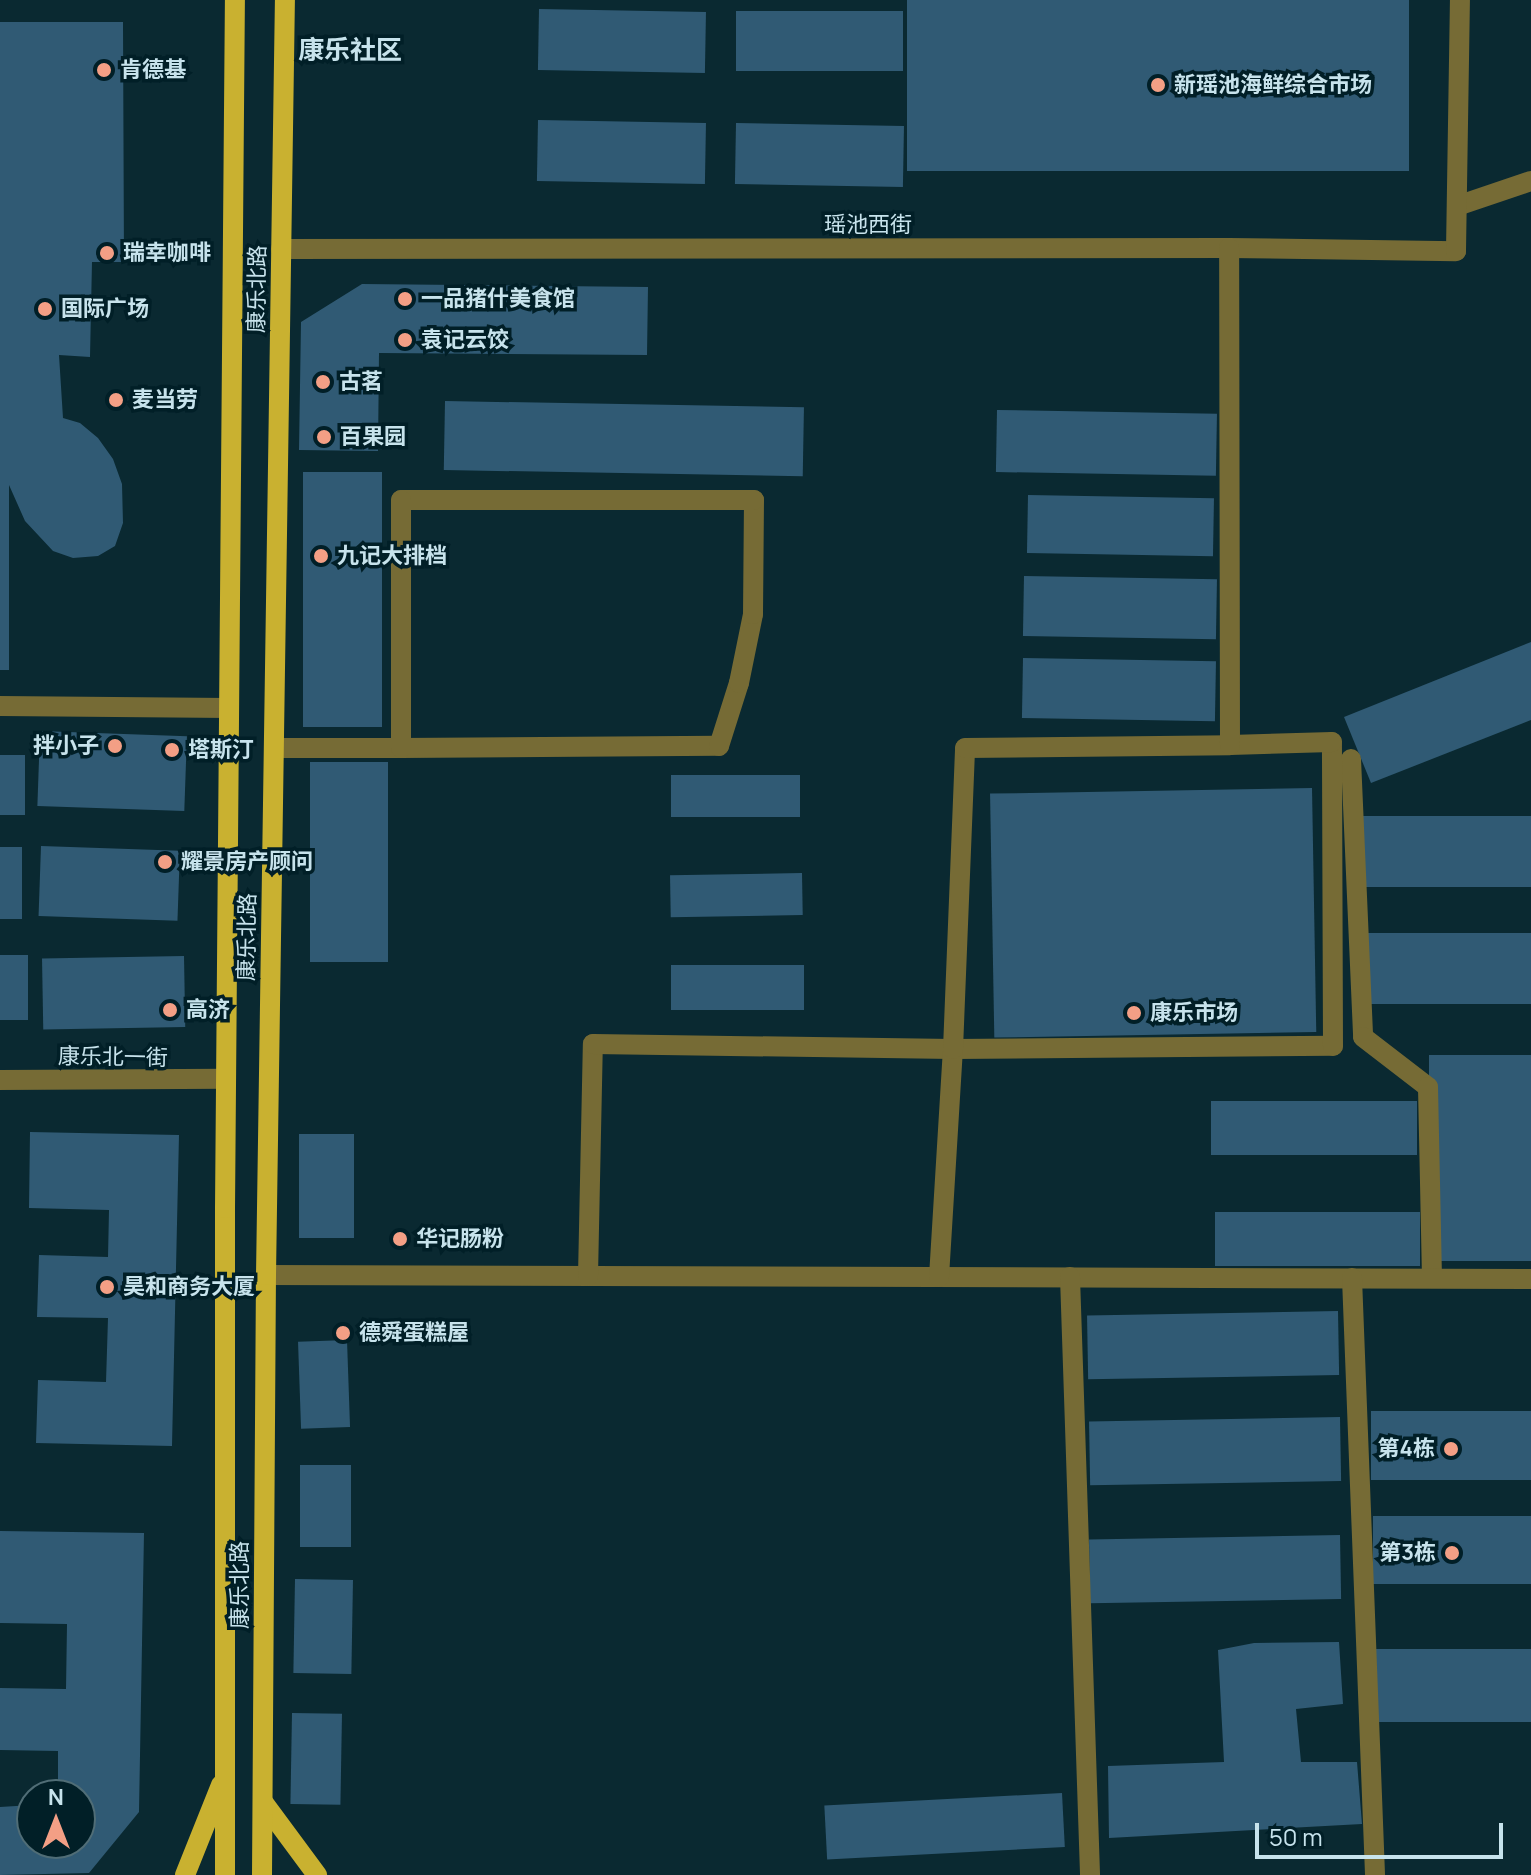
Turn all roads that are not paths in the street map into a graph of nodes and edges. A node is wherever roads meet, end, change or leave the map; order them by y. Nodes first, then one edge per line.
1 (235, 0) edge
2 (285, 0) edge
3 (1460, 0) edge
4 (1531, 181) edge
5 (1457, 206) junction
6 (1229, 248) junction
7 (281, 249) junction
8 (0, 706) edge
9 (229, 708) junction
10 (1230, 745) junction
11 (274, 748) junction
12 (401, 748) junction
13 (1351, 759) dead end
14 (953, 1049) junction
15 (226, 1079) junction
16 (0, 1080) edge
17 (266, 1275) junction
18 (588, 1276) junction
19 (939, 1277) junction
20 (1070, 1277) junction
21 (1352, 1278) junction
22 (1432, 1278) junction
23 (1531, 1279) edge
24 (227, 1770) junction
25 (263, 1802) junction
26 (185, 1875) edge
27 (225, 1875) edge
28 (262, 1875) edge
29 (317, 1875) edge
30 (1090, 1875) edge
31 (1375, 1875) edge

1 - 9 main road, 康乐北路
2 - 7 main road, 康乐北路
3 - 5 street
4 - 5 street
5 - 6 street, 瑶池西街
6 - 7 street, 瑶池西街
6 - 10 street
7 - 11 main road, 康乐北路
8 - 9 street
9 - 15 main road, 康乐北路
10 - 14 street
10 - 14 street
11 - 12 street
11 - 17 main road, 康乐北路
12 - 12 street
13 - 22 street
14 - 18 street
14 - 19 street
15 - 16 street, 康乐北一街
15 - 24 main road, 康乐北路
17 - 18 street
17 - 25 main road, 康乐北路
18 - 19 street
19 - 20 street
20 - 21 street
20 - 30 street
21 - 22 street
21 - 31 street
22 - 23 street
24 - 26 main road
24 - 27 main road, 康乐北路
25 - 28 main road, 康乐北路
25 - 29 main road

